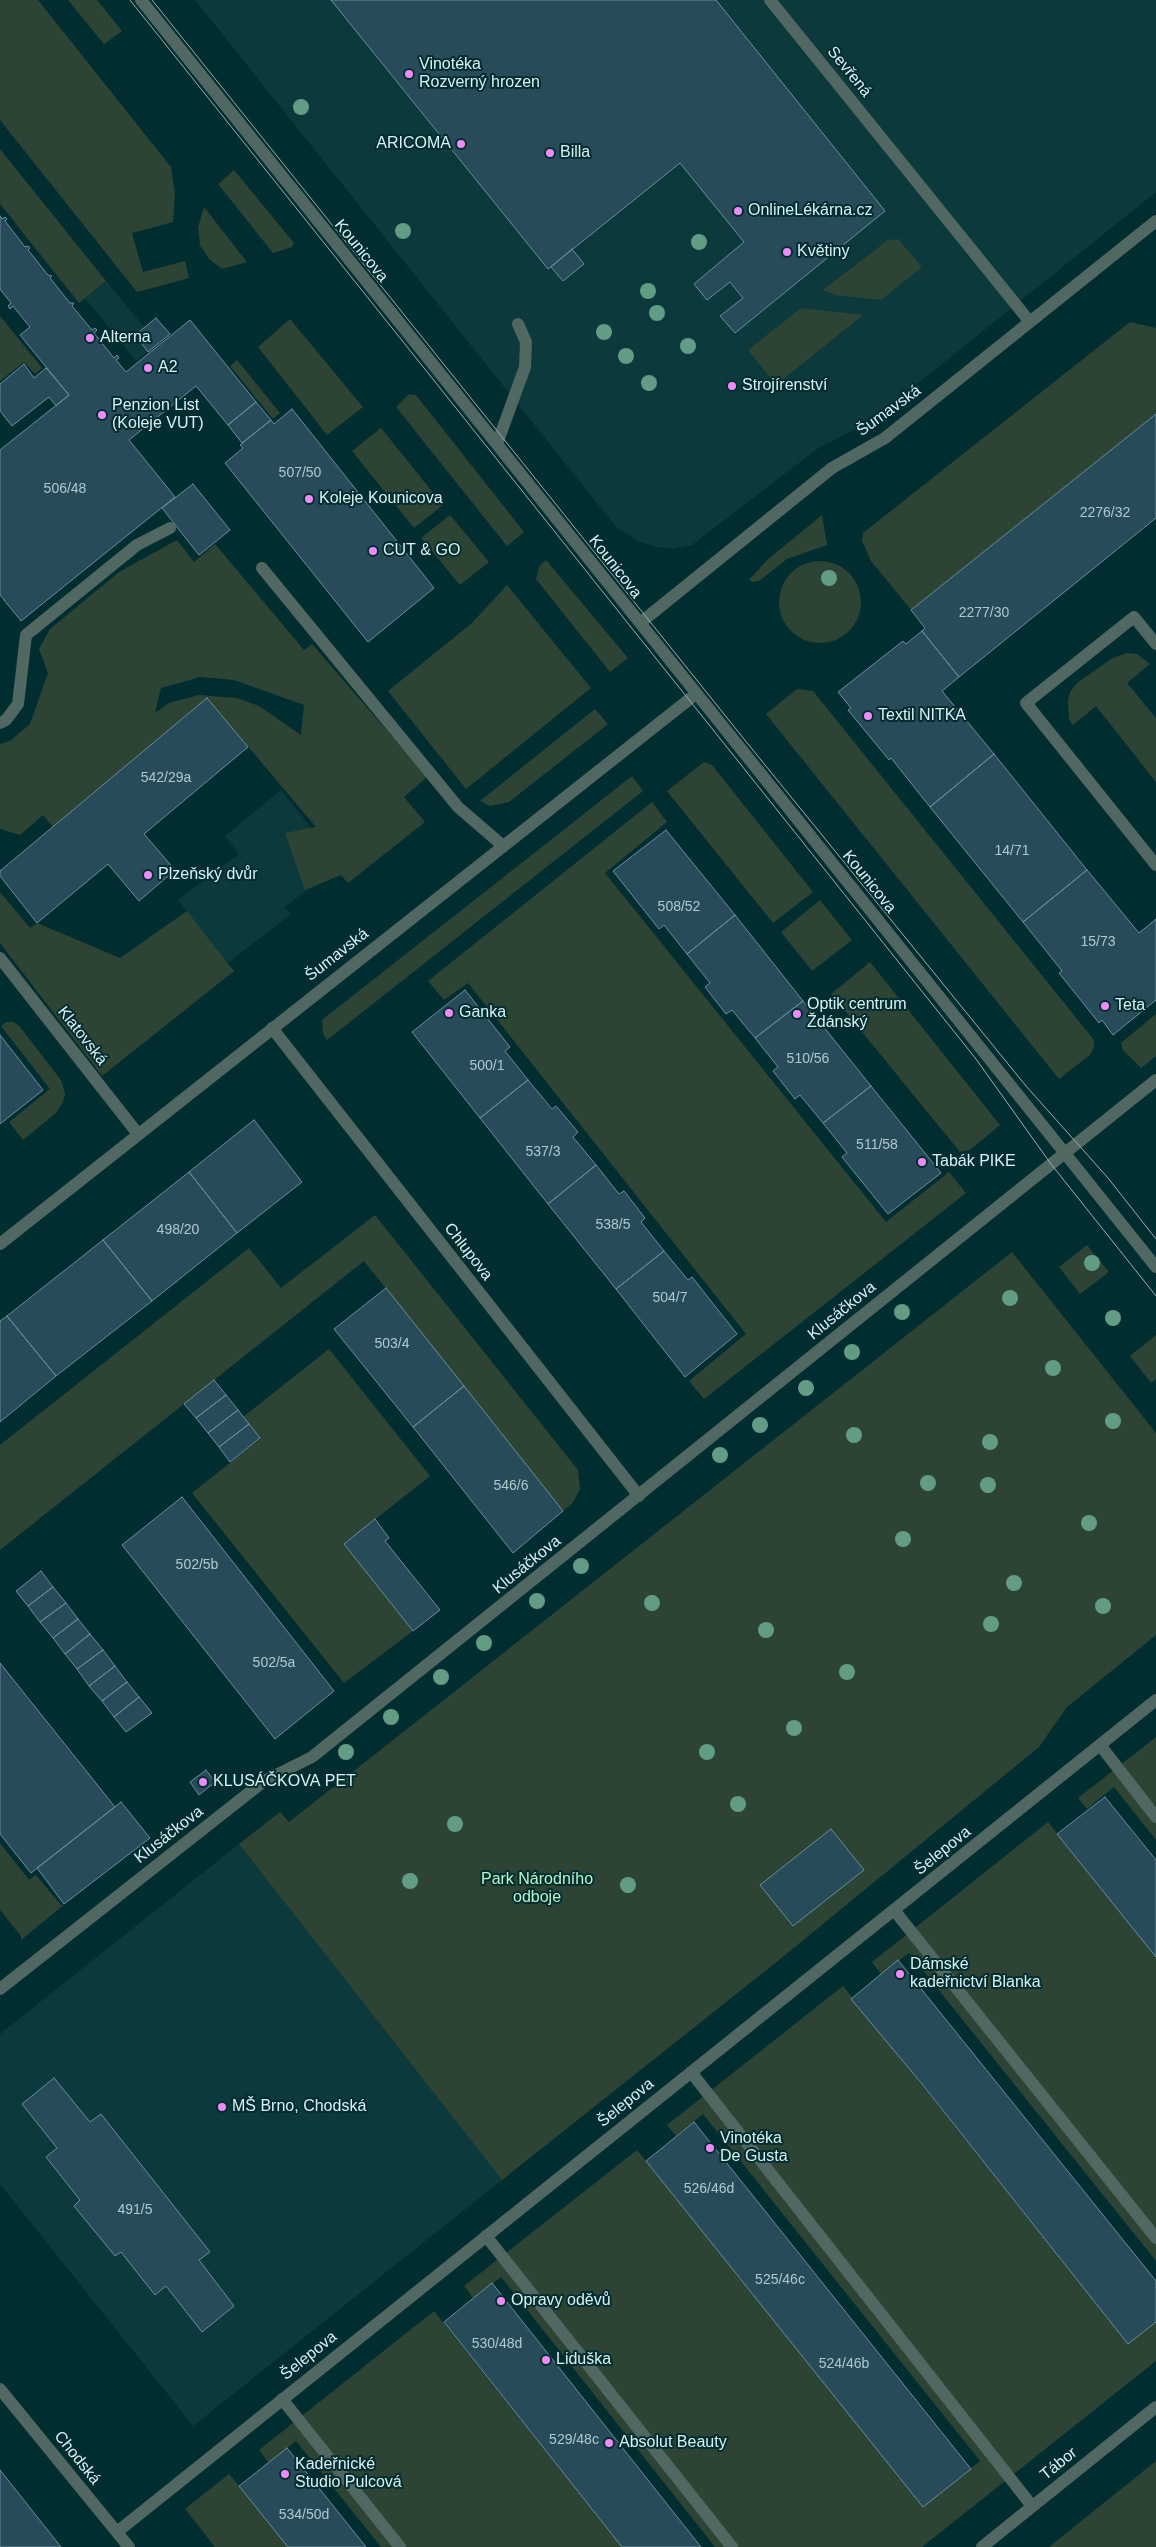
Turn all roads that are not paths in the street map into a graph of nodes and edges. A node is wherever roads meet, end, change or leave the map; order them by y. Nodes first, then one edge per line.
1 (141, 0) edge
2 (770, 0) edge
3 (1156, 222) edge
4 (1030, 322) junction
5 (518, 324) dead end
6 (497, 444) junction
7 (170, 528) dead end
8 (262, 568) dead end
9 (640, 623) junction
10 (1156, 644) edge
11 (696, 694) junction
12 (0, 723) edge
13 (502, 845) junction
14 (1156, 865) edge
15 (0, 958) edge
16 (272, 1028) junction
17 (1156, 1080) edge
18 (138, 1134) junction
19 (1065, 1153) junction
20 (0, 1244) edge
21 (1156, 1267) edge
22 (639, 1496) junction
23 (1156, 1700) edge
24 (1100, 1745) junction
25 (1156, 1817) edge
26 (894, 1910) junction
27 (0, 1989) edge
28 (691, 2072) junction
29 (486, 2236) junction
30 (1156, 2238) edge
31 (0, 2389) edge
32 (282, 2399) junction
33 (1156, 2407) edge
34 (1032, 2506) junction
35 (117, 2532) junction
36 (129, 2547) edge
37 (400, 2547) edge
38 (732, 2547) edge
39 (982, 2547) edge

1 - 6 street, Kounicova
2 - 4 street, Sevřená
3 - 4 street, Šumavská
4 - 9 street, Šumavská
5 - 6 street
6 - 9 street, Kounicova
7 - 12 street
8 - 13 street
9 - 11 street, Kounicova
10 - 14 street
11 - 13 street, Šumavská
11 - 19 street, Kounicova
13 - 16 street, Šumavská
15 - 18 street, Klatovská
16 - 18 street, Šumavská
16 - 22 street, Chlupova
17 - 19 street
18 - 20 street, Šumavská
19 - 21 street, Kounicova
19 - 22 street, Klusáčkova
22 - 27 street, Klusáčkova
23 - 24 street, Šelepova
24 - 25 street
24 - 26 street, Šelepova
26 - 28 street, Šelepova
26 - 30 street
28 - 29 street, Šelepova
28 - 34 street
29 - 32 street, Šelepova
29 - 38 street
31 - 35 street, Chodská
32 - 35 street, Šelepova
32 - 37 street
33 - 34 street, Tábor
34 - 39 street, Tábor
35 - 36 street, Chodská

